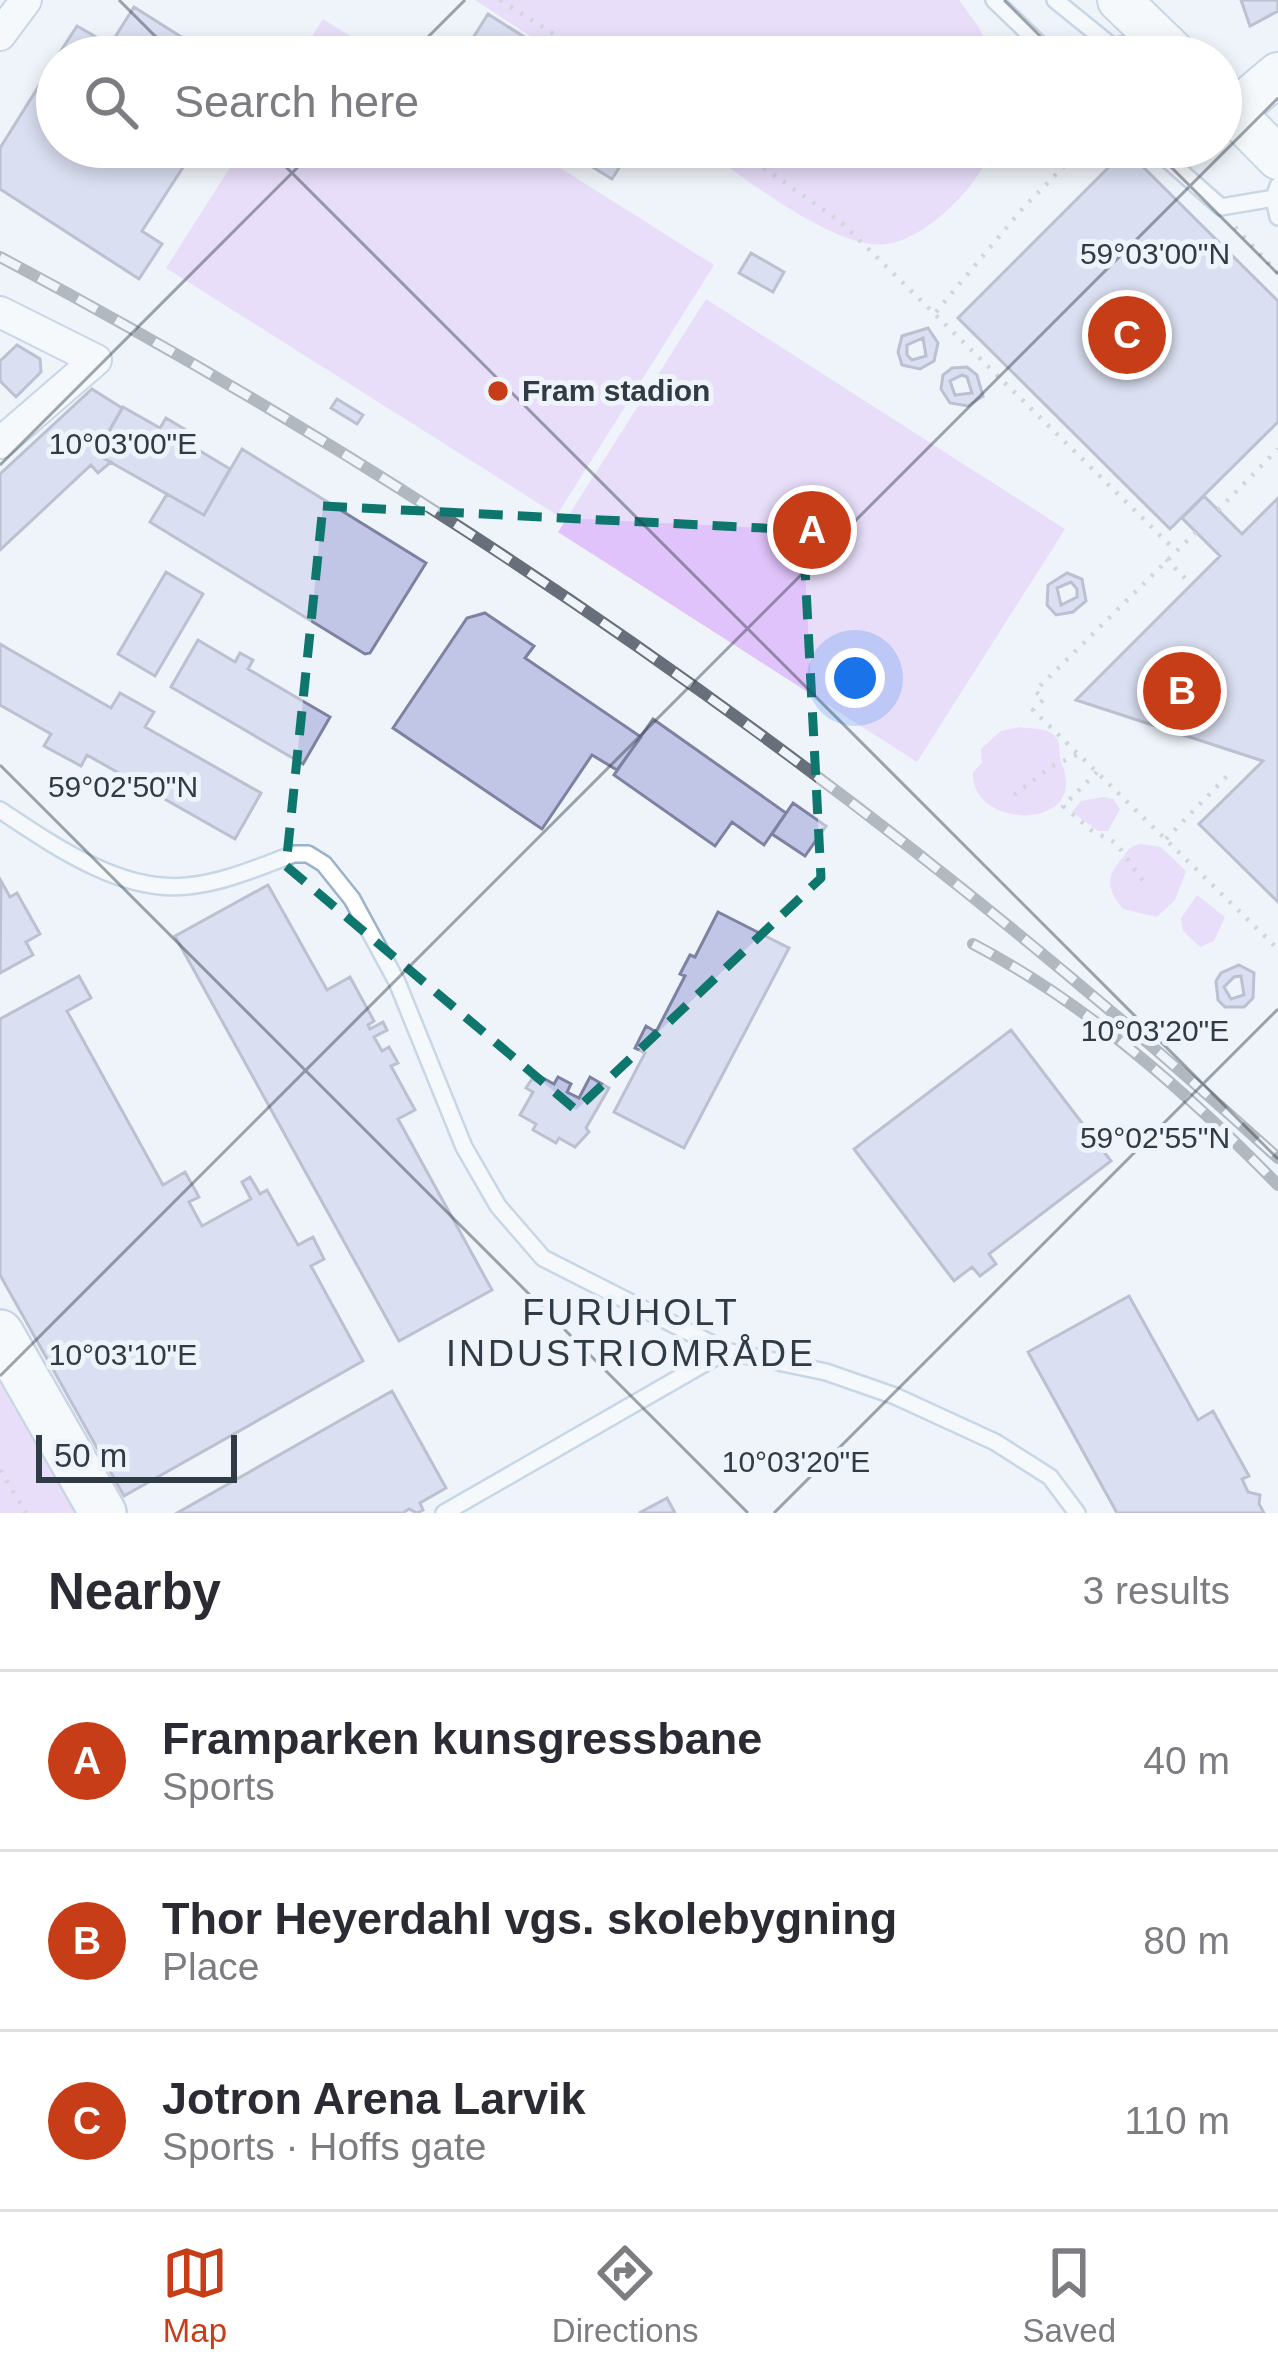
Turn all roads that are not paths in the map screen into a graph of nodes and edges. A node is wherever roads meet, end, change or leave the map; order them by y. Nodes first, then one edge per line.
1 (26, 0) edge
2 (994, 0) edge
3 (1055, 0) edge
4 (0, 35) edge
5 (1031, 36) edge
6 (1099, 36) edge
7 (1278, 74) edge
8 (1242, 97) edge
9 (1242, 128) edge
10 (1177, 168) edge
11 (1277, 181) edge
12 (1278, 217) edge
13 (0, 311) edge
14 (0, 443) edge
15 (0, 810) edge
16 (0, 1333) edge
17 (726, 1351) junction
18 (103, 1513) edge
19 (443, 1513) edge
20 (1077, 1513) edge

1 - 4 street
2 - 5 lane
3 - 6 lane
7 - 8 main road
9 - 11 main road
10 - 11 lane
11 - 12 lane
13 - 14 street
15 - 17 lane
16 - 18 main road
17 - 19 lane
17 - 20 lane

